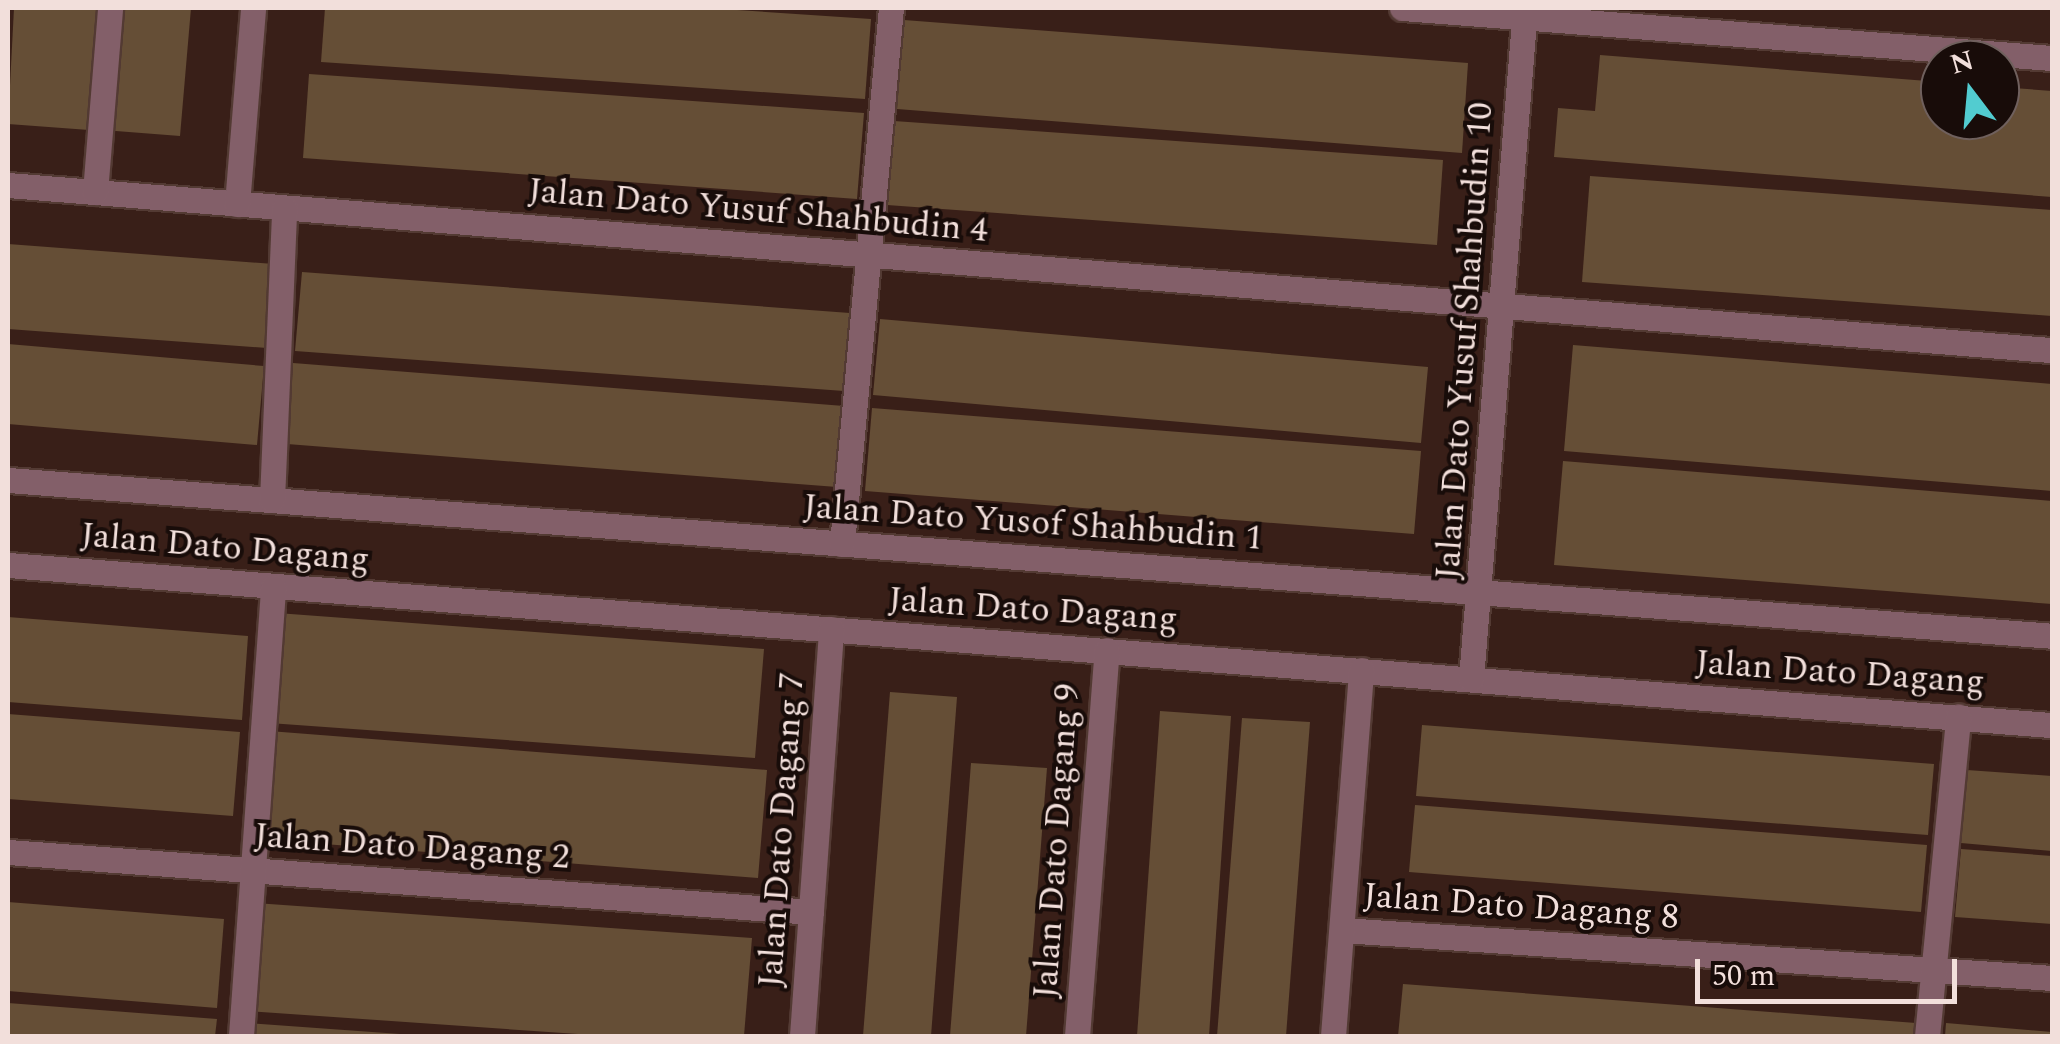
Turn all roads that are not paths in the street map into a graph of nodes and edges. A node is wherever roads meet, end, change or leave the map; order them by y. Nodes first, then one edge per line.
1 (110, 8) edge
2 (253, 8) edge
3 (891, 8) edge
4 (1402, 8) edge
5 (1467, 10) edge
6 (1524, 12) edge
7 (2052, 58) edge
8 (8, 185) edge
9 (95, 192) junction
10 (238, 204) junction
11 (284, 208) junction
12 (868, 255) junction
13 (1503, 306) junction
14 (2052, 350) edge
15 (8, 480) edge
16 (272, 500) junction
17 (842, 544) junction
18 (8, 565) edge
19 (273, 588) junction
20 (1482, 592) junction
21 (831, 629) junction
22 (2052, 636) edge
23 (1107, 650) junction
24 (1361, 670) junction
25 (1471, 679) junction
26 (1958, 717) junction
27 (2052, 725) edge
28 (8, 852) edge
29 (253, 870) junction
30 (811, 912) junction
31 (1343, 930) junction
32 (1933, 970) junction
33 (2052, 978) edge
34 (241, 1036) edge
35 (802, 1036) edge
36 (1077, 1036) edge
37 (1334, 1036) edge
38 (1927, 1036) edge

1 - 9 street
2 - 10 street
3 - 12 street
4 - 5 street
5 - 6 street
6 - 7 street
6 - 13 street, Jalan Dato Yusuf Shahbudin 10
8 - 9 street, Jalan Dato Yusuf Shahbudin 4
9 - 10 street, Jalan Dato Yusuf Shahbudin 4
10 - 11 street, Jalan Dato Yusuf Shahbudin 4
11 - 12 street, Jalan Dato Yusuf Shahbudin 4
11 - 16 street
12 - 13 street, Jalan Dato Yusuf Shahbudin 4
12 - 17 street
13 - 14 street, Jalan Dato Yusuf Shahbudin 4
13 - 20 street, Jalan Dato Yusuf Shahbudin 10
15 - 16 street, Jalan Dato Yusof Shahbudin 1
16 - 17 street, Jalan Dato Yusof Shahbudin 1
17 - 20 street, Jalan Dato Yusof Shahbudin 1
18 - 19 street, Jalan Dato Dagang
19 - 21 street, Jalan Dato Dagang
19 - 29 street
20 - 22 street, Jalan Dato Yusof Shahbudin 1
20 - 25 street, Jalan Dato Yusuf Shahbudin 10
21 - 23 street, Jalan Dato Dagang
21 - 30 street, Jalan Dato Dagang 7
23 - 24 street, Jalan Dato Dagang
23 - 36 street, Jalan Dato Dagang 9
24 - 25 street, Jalan Dato Dagang
24 - 31 street
25 - 26 street, Jalan Dato Dagang
26 - 27 street, Jalan Dato Dagang
26 - 32 street
28 - 29 street, Jalan Dato Dagang 2
29 - 30 street, Jalan Dato Dagang 2
29 - 34 street
30 - 35 street, Jalan Dato Dagang 7
31 - 32 street, Jalan Dato Dagang 8
31 - 37 street
32 - 33 street, Jalan Dato Dagang 8
32 - 38 street

